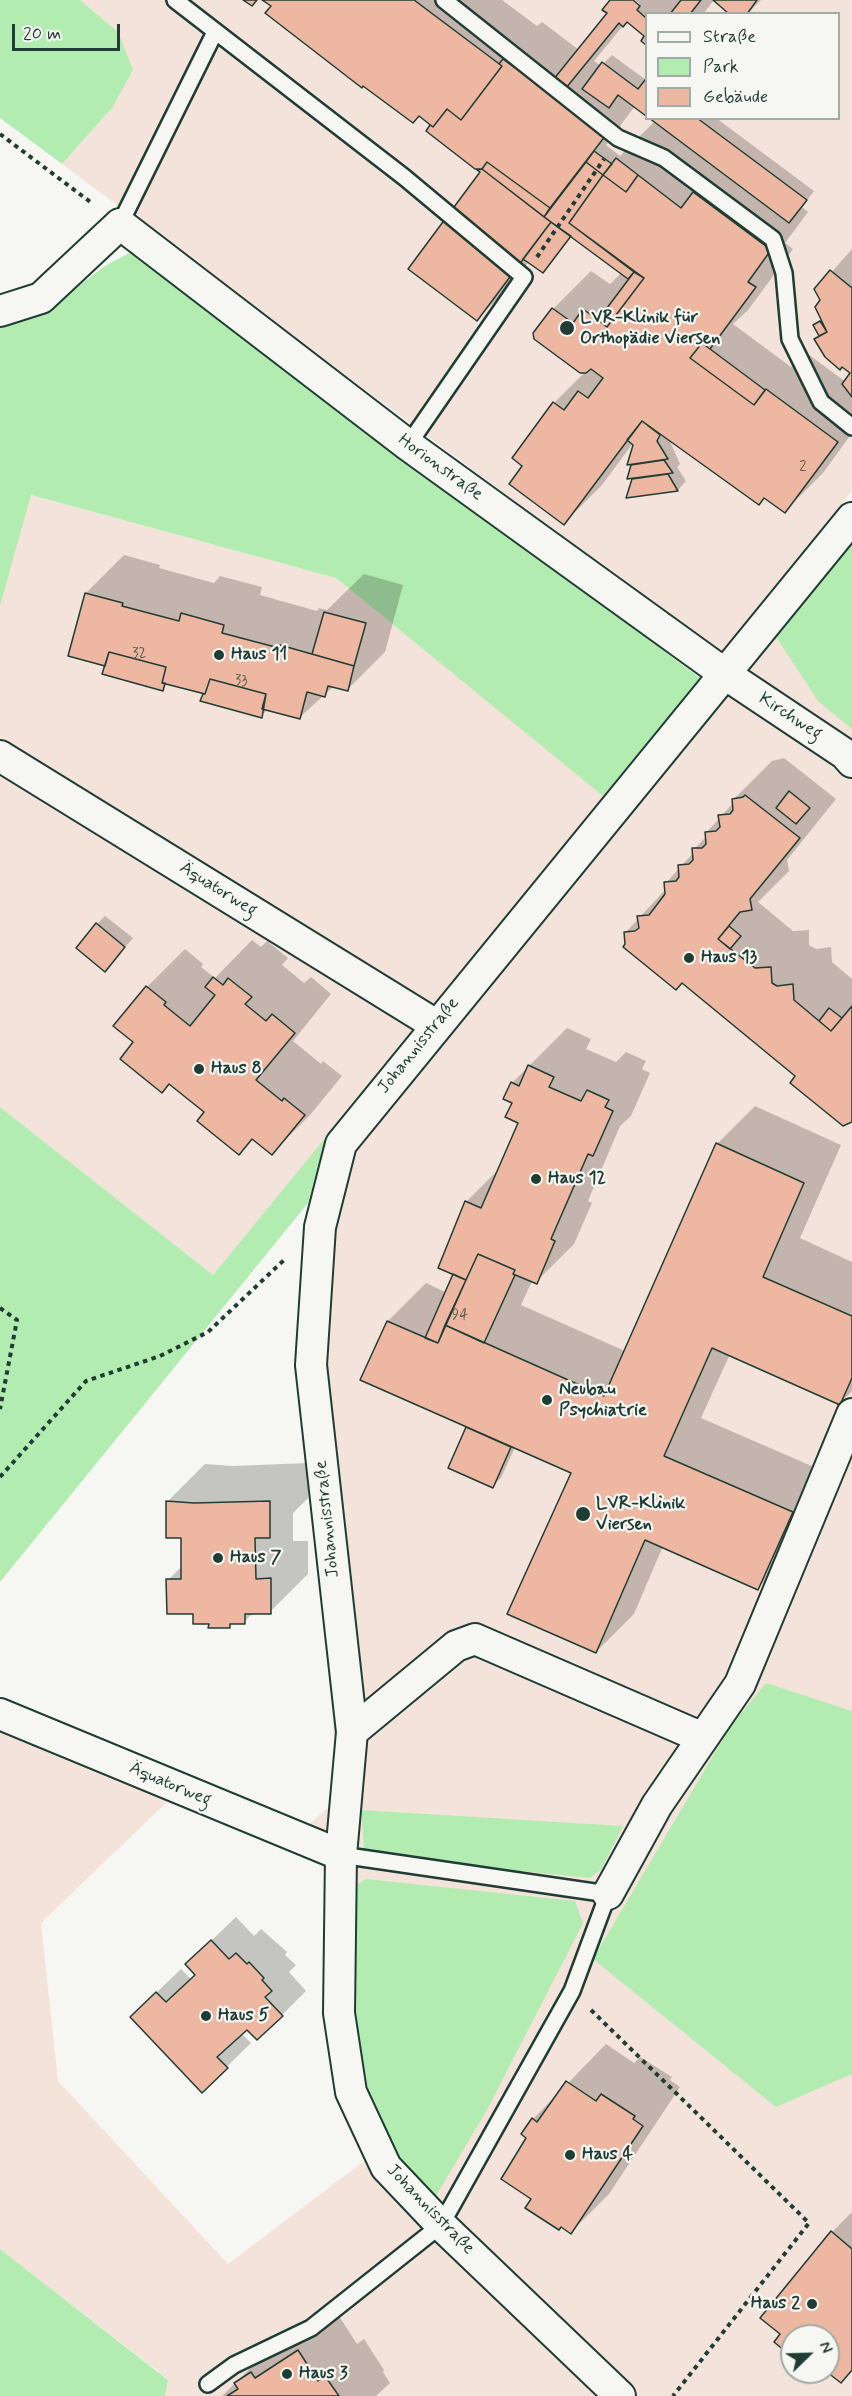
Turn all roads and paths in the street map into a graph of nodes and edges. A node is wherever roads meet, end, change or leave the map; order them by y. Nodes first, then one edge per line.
1 (175, 0) edge
2 (444, 0) edge
3 (215, 32) junction
4 (0, 134) edge
5 (618, 138) junction
6 (120, 224) junction
7 (524, 276) junction
8 (0, 311) edge
9 (852, 427) edge
10 (408, 445) junction
11 (852, 518) edge
12 (725, 674) junction
13 (0, 756) edge
14 (850, 757) edge
15 (436, 1025) junction
16 (320, 1227) junction
17 (0, 1308) edge
18 (0, 1409) edge
19 (852, 1414) edge
20 (0, 1477) edge
21 (0, 1714) edge
22 (352, 1732) junction
23 (703, 1738) junction
24 (341, 1856) junction
25 (608, 1894) junction
26 (572, 1991) junction
27 (441, 2225) junction
28 (208, 2384) dead end
29 (620, 2396) edge
30 (674, 2396) edge

1 - 3 lane
2 - 5 lane
3 - 6 lane
3 - 7 lane
4 - 6 path
5 - 7 path
5 - 9 lane
6 - 8 street
6 - 10 street, Horionstraße
7 - 10 lane
10 - 12 street, Horionstraße
11 - 12 street
12 - 14 street, Kirchweg
12 - 15 street, Johannisstraße
13 - 15 street, Äquatorweg
15 - 16 street, Johannisstraße
16 - 20 path
16 - 22 street, Johannisstraße
17 - 18 path
19 - 23 street
21 - 24 street, Äquatorweg
22 - 23 street
22 - 24 street, Johannisstraße
23 - 25 street
24 - 25 lane
24 - 27 street, Johannisstraße
25 - 26 lane
26 - 27 lane
26 - 30 path
27 - 28 lane
27 - 29 street, Johannisstraße

